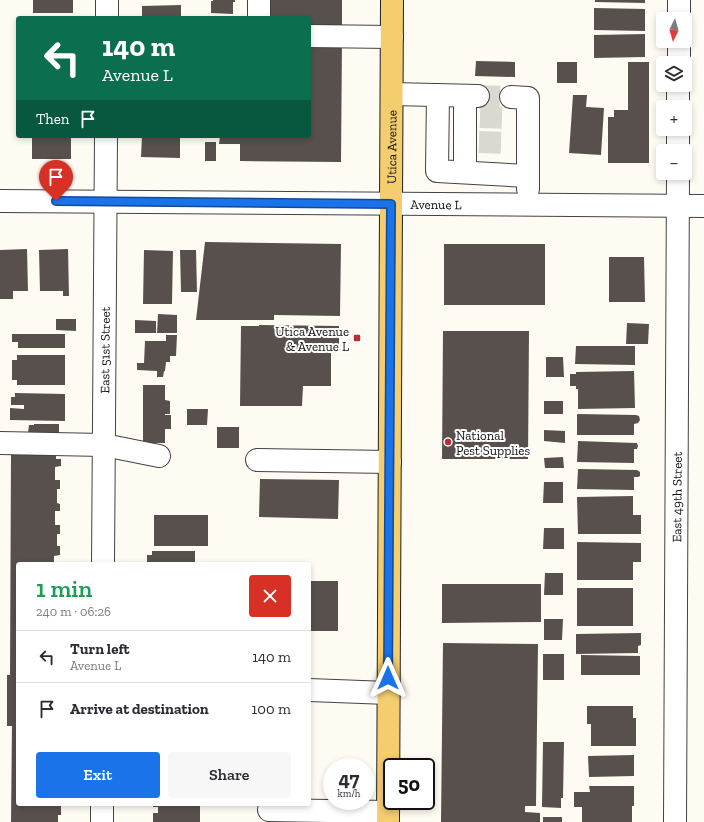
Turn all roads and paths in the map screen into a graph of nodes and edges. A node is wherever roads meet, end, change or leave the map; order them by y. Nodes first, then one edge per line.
1 (107, 0) edge
2 (259, 0) edge
3 (392, 0) edge
4 (679, 0) edge
5 (679, 12) edge
6 (107, 16) edge
7 (259, 16) edge
8 (311, 36) edge
9 (392, 37) junction
10 (392, 94) junction
11 (438, 95) junction
12 (517, 111) dead end
13 (106, 138) edge
14 (465, 172) junction
15 (528, 176) junction
16 (678, 180) edge
17 (0, 201) edge
18 (106, 201) junction
19 (391, 204) junction
20 (528, 205) junction
21 (678, 205) junction
22 (704, 206) edge
23 (0, 443) edge
24 (104, 445) junction
25 (159, 456) dead end
26 (257, 460) dead end
27 (390, 462) junction
28 (103, 562) edge
29 (311, 690) edge
30 (388, 693) junction
31 (102, 806) edge
32 (268, 810) dead end
33 (388, 817) edge
34 (102, 822) edge
35 (675, 822) edge

1 - 6 street
2 - 7 street
3 - 9 main road, Utica Avenue
4 - 5 street
8 - 9 street
9 - 10 main road, Utica Avenue
10 - 11 street
10 - 19 main road, Utica Avenue
11 - 14 street
11 - 14 street
12 - 15 street
13 - 18 street, East 51st Street
14 - 15 street
15 - 20 street
16 - 21 street, East 49th Street
17 - 18 street, Avenue L
18 - 19 street, Avenue L
18 - 24 street, East 51st Street
19 - 20 street, Avenue L
19 - 27 main road, Utica Avenue
20 - 21 street, Avenue L
21 - 22 street, Avenue L
21 - 35 street, East 49th Street
23 - 24 street
24 - 25 street
24 - 28 street, East 51st Street
26 - 27 street
27 - 30 main road, Utica Avenue
29 - 30 street
30 - 33 main road, Utica Avenue
31 - 34 street
32 - 33 street

